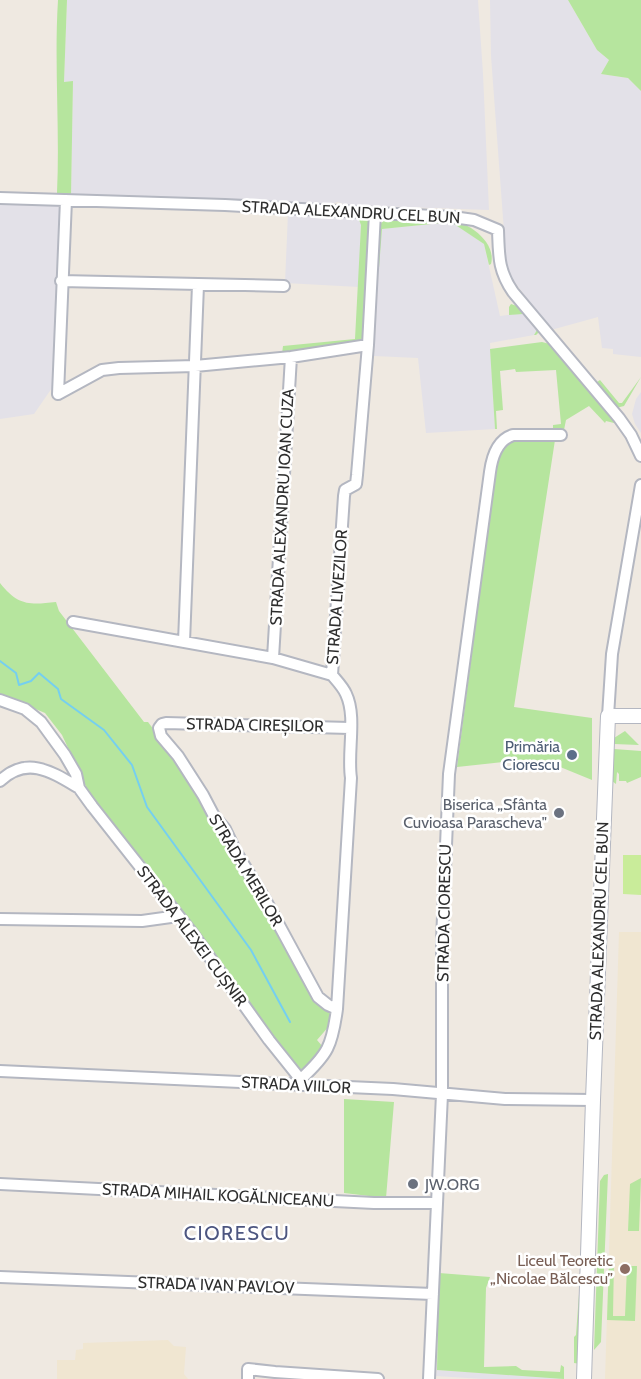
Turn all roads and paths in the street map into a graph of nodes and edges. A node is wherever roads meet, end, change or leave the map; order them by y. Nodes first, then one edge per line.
1 (0, 198) edge
2 (66, 200) junction
3 (375, 213) junction
4 (62, 281) junction
5 (198, 285) junction
6 (284, 286) dead end
7 (368, 345) junction
8 (291, 357) junction
9 (195, 366) junction
10 (561, 435) dead end
11 (641, 456) edge
12 (641, 485) edge
13 (73, 622) dead end
14 (184, 642) junction
15 (273, 658) junction
16 (332, 675) junction
17 (0, 700) edge
18 (608, 716) junction
19 (641, 716) edge
20 (160, 726) joint
21 (350, 728) junction
22 (0, 781) edge
23 (79, 788) junction
24 (178, 916) junction
25 (0, 919) edge
26 (337, 1009) junction
27 (0, 1071) edge
28 (303, 1082) junction
29 (442, 1094) junction
30 (593, 1100) junction
31 (0, 1184) edge
32 (437, 1203) junction
33 (0, 1277) edge
34 (433, 1294) junction
35 (248, 1379) edge
36 (378, 1379) edge
37 (429, 1379) edge
38 (584, 1379) edge

1 - 2 street, STRADA ALEXANDRU CEL BUN
2 - 3 street, STRADA ALEXANDRU CEL BUN
2 - 4 street
3 - 7 street, STRADA LIVEZILOR
3 - 11 street, STRADA ALEXANDRU CEL BUN
4 - 5 street
4 - 9 street
5 - 6 street
5 - 9 street
7 - 8 street
7 - 16 street, STRADA LIVEZILOR
8 - 9 street
8 - 15 street, STRADA ALEXANDRU IOAN CUZA
9 - 14 street
10 - 29 street, STRADA CIORESCU
12 - 18 street, STRADA ALEXANDRU CEL BUN
13 - 14 street
14 - 15 street
15 - 16 street
16 - 21 street, STRADA LIVEZILOR
17 - 23 street
18 - 19 street
18 - 30 street, STRADA ALEXANDRU CEL BUN
20 - 21 street, STRADA CIREȘILOR
20 - 26 street, STRADA MERILOR
21 - 26 street, STRADA LIVEZILOR
22 - 23 street
23 - 24 street, STRADA ALEXEI CUȘNIR
24 - 25 street
24 - 28 street, STRADA ALEXEI CUȘNIR
26 - 28 street, STRADA LIVEZILOR
27 - 28 street, STRADA VIILOR
28 - 29 street, STRADA VIILOR
29 - 30 street, STRADA VIILOR
29 - 32 street, STRADA CIORESCU
30 - 38 street, STRADA ALEXANDRU CEL BUN
31 - 32 street, STRADA MIHAIL KOGĂLNICEANU
32 - 34 street, STRADA CIORESCU
33 - 34 street, STRADA IVAN PAVLOV
34 - 37 street, STRADA CIORESCU
35 - 36 street

